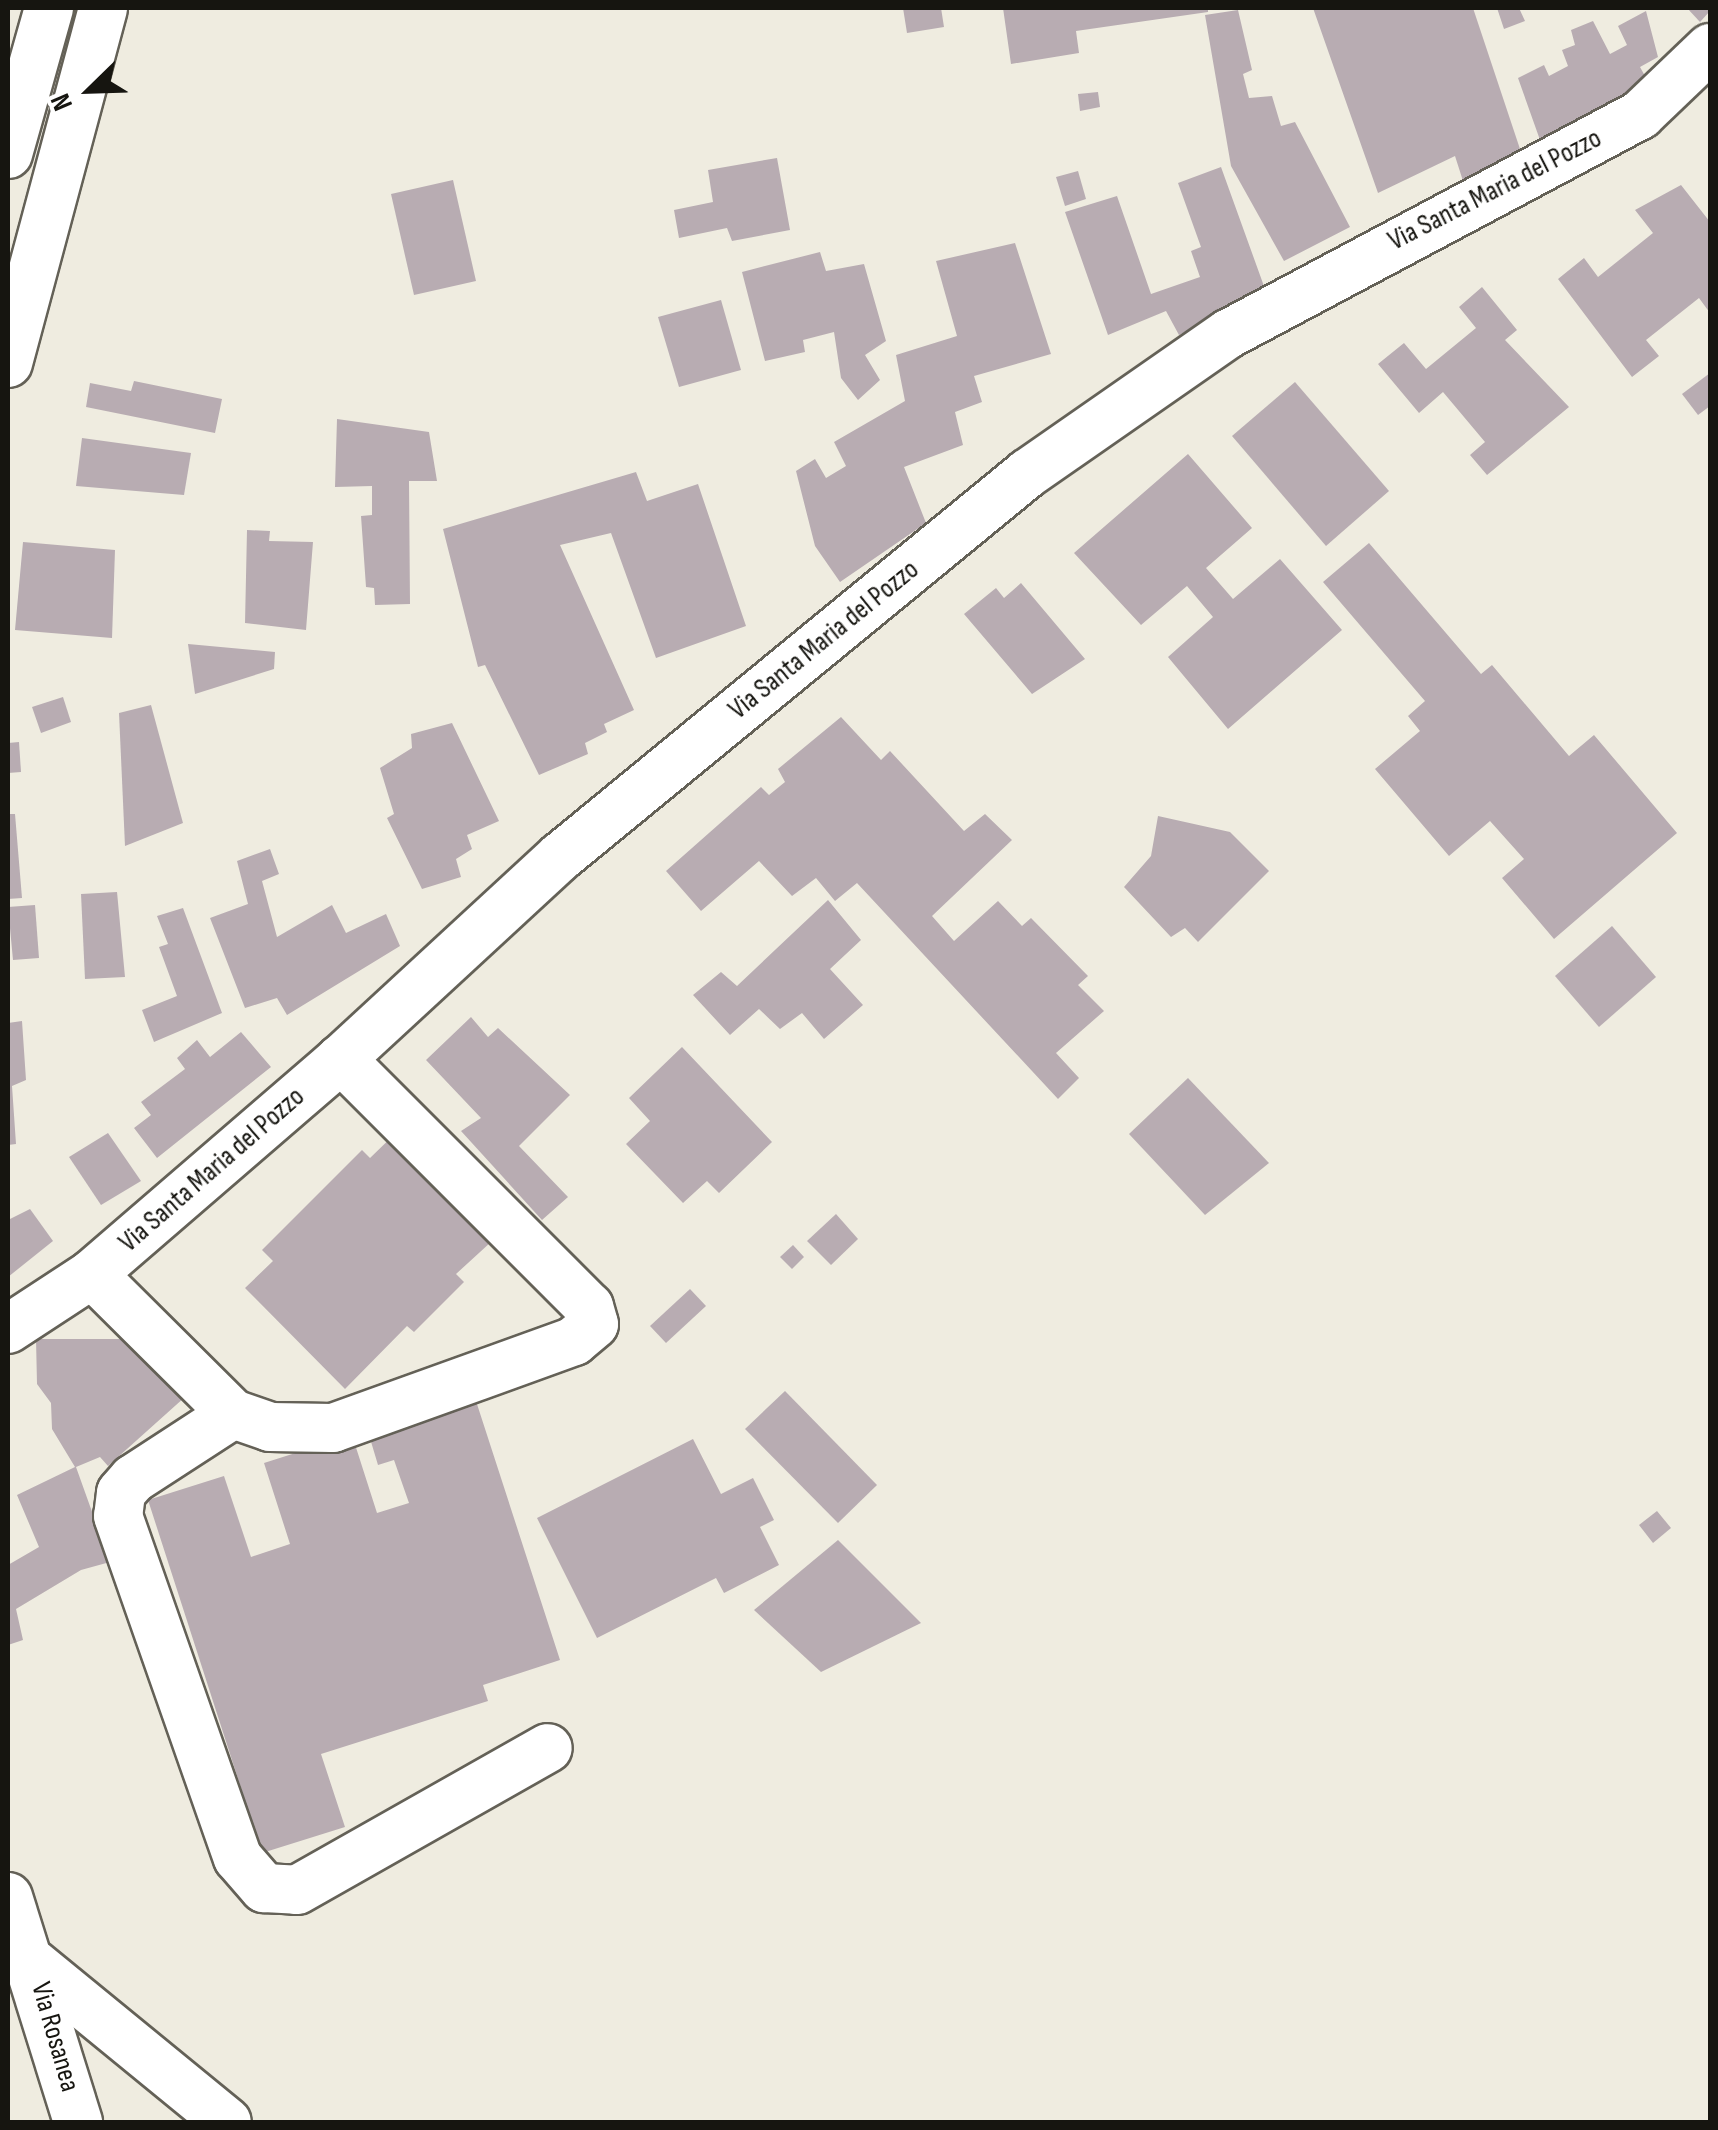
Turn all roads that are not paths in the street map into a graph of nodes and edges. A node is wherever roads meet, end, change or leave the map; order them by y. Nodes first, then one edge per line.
1 (50, 8) edge
2 (103, 8) edge
3 (1710, 48) edge
4 (8, 154) edge
5 (8, 364) edge
6 (340, 1060) junction
7 (92, 1274) junction
8 (8, 1330) edge
9 (233, 1414) junction
10 (548, 1748) dead end
11 (8, 1897) edge
12 (34, 1964) junction
13 (78, 2122) edge
14 (228, 2122) edge

1 - 4 street
2 - 5 street
3 - 6 street, Via Santa Maria del Pozzo
6 - 7 street, Via Santa Maria del Pozzo
6 - 9 street
7 - 8 street, Via Santa Maria del Pozzo
7 - 9 street
9 - 10 street
11 - 12 street, Via Rosanea
12 - 13 street, Via Rosanea
12 - 14 street

